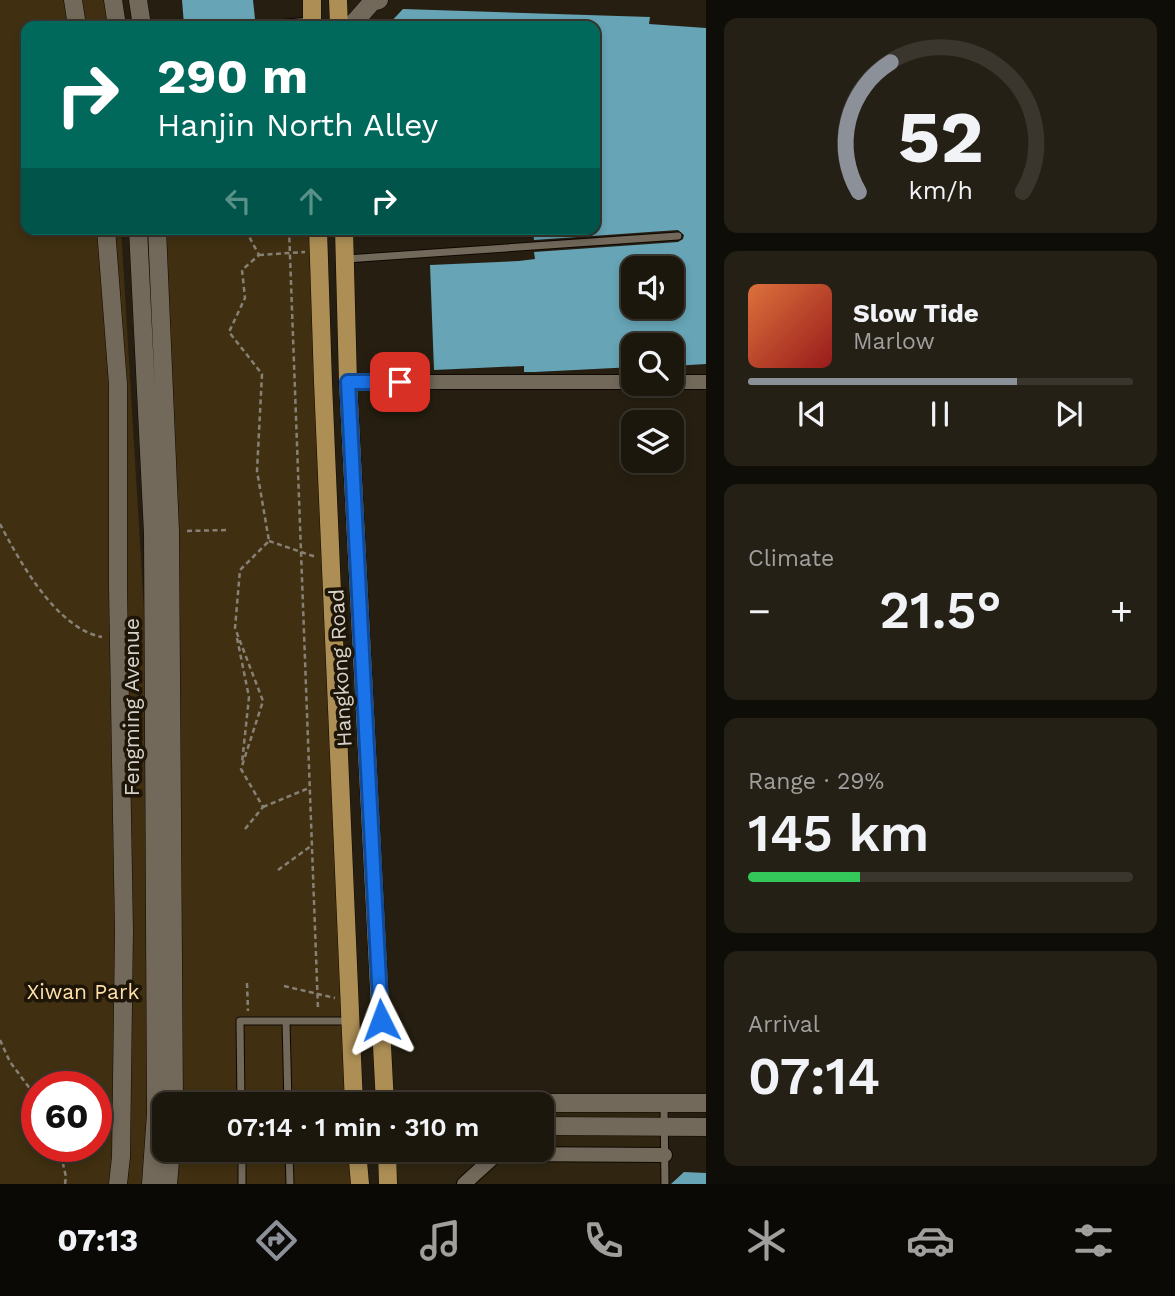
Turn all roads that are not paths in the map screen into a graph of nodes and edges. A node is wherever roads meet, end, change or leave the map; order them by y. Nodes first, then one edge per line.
1 (73, 0) edge
2 (113, 0) edge
3 (138, 0) edge
4 (312, 0) edge
5 (338, 0) edge
6 (379, 0) edge
7 (76, 21) edge
8 (116, 21) edge
9 (141, 21) edge
10 (312, 21) edge
11 (339, 21) edge
12 (355, 21) edge
13 (106, 235) edge
14 (138, 235) edge
15 (157, 235) edge
16 (318, 235) edge
17 (344, 235) edge
18 (678, 236) dead end
19 (345, 259) junction
20 (348, 382) junction
21 (621, 382) edge
22 (684, 382) edge
23 (706, 382) edge
24 (286, 1021) junction
25 (351, 1021) junction
26 (174, 1092) edge
27 (241, 1092) edge
28 (288, 1092) edge
29 (354, 1092) edge
30 (384, 1092) edge
31 (664, 1102) junction
32 (554, 1103) edge
33 (706, 1103) edge
34 (554, 1126) edge
35 (664, 1126) junction
36 (706, 1127) edge
37 (665, 1155) junction
38 (170, 1162) edge
39 (242, 1162) edge
40 (289, 1162) edge
41 (359, 1162) edge
42 (387, 1162) edge
43 (118, 1184) edge
44 (151, 1184) edge
45 (168, 1184) edge
46 (242, 1184) edge
47 (289, 1184) edge
48 (360, 1184) edge
49 (388, 1184) edge
50 (464, 1184) edge
51 (665, 1184) edge

1 - 7 main road
2 - 8 main road
3 - 9 main road
4 - 10 main road
5 - 11 main road
6 - 12 main road
13 - 43 main road
14 - 44 main road, Fengming Avenue
15 - 26 main road, Fengming Avenue
16 - 25 main road, Hangkong Road
17 - 19 main road, Hangkong Road
18 - 19 lane
19 - 20 main road, Hangkong Road
20 - 21 street
20 - 30 main road, Hangkong Road
22 - 23 street
24 - 25 lane
24 - 27 lane
24 - 28 lane
25 - 29 main road, Hangkong Road
31 - 32 main road
31 - 33 main road
31 - 35 lane
34 - 35 main road
35 - 36 main road
35 - 37 lane
37 - 50 street
37 - 51 lane
38 - 45 main road
39 - 46 lane
40 - 47 lane
41 - 48 main road
42 - 49 main road

